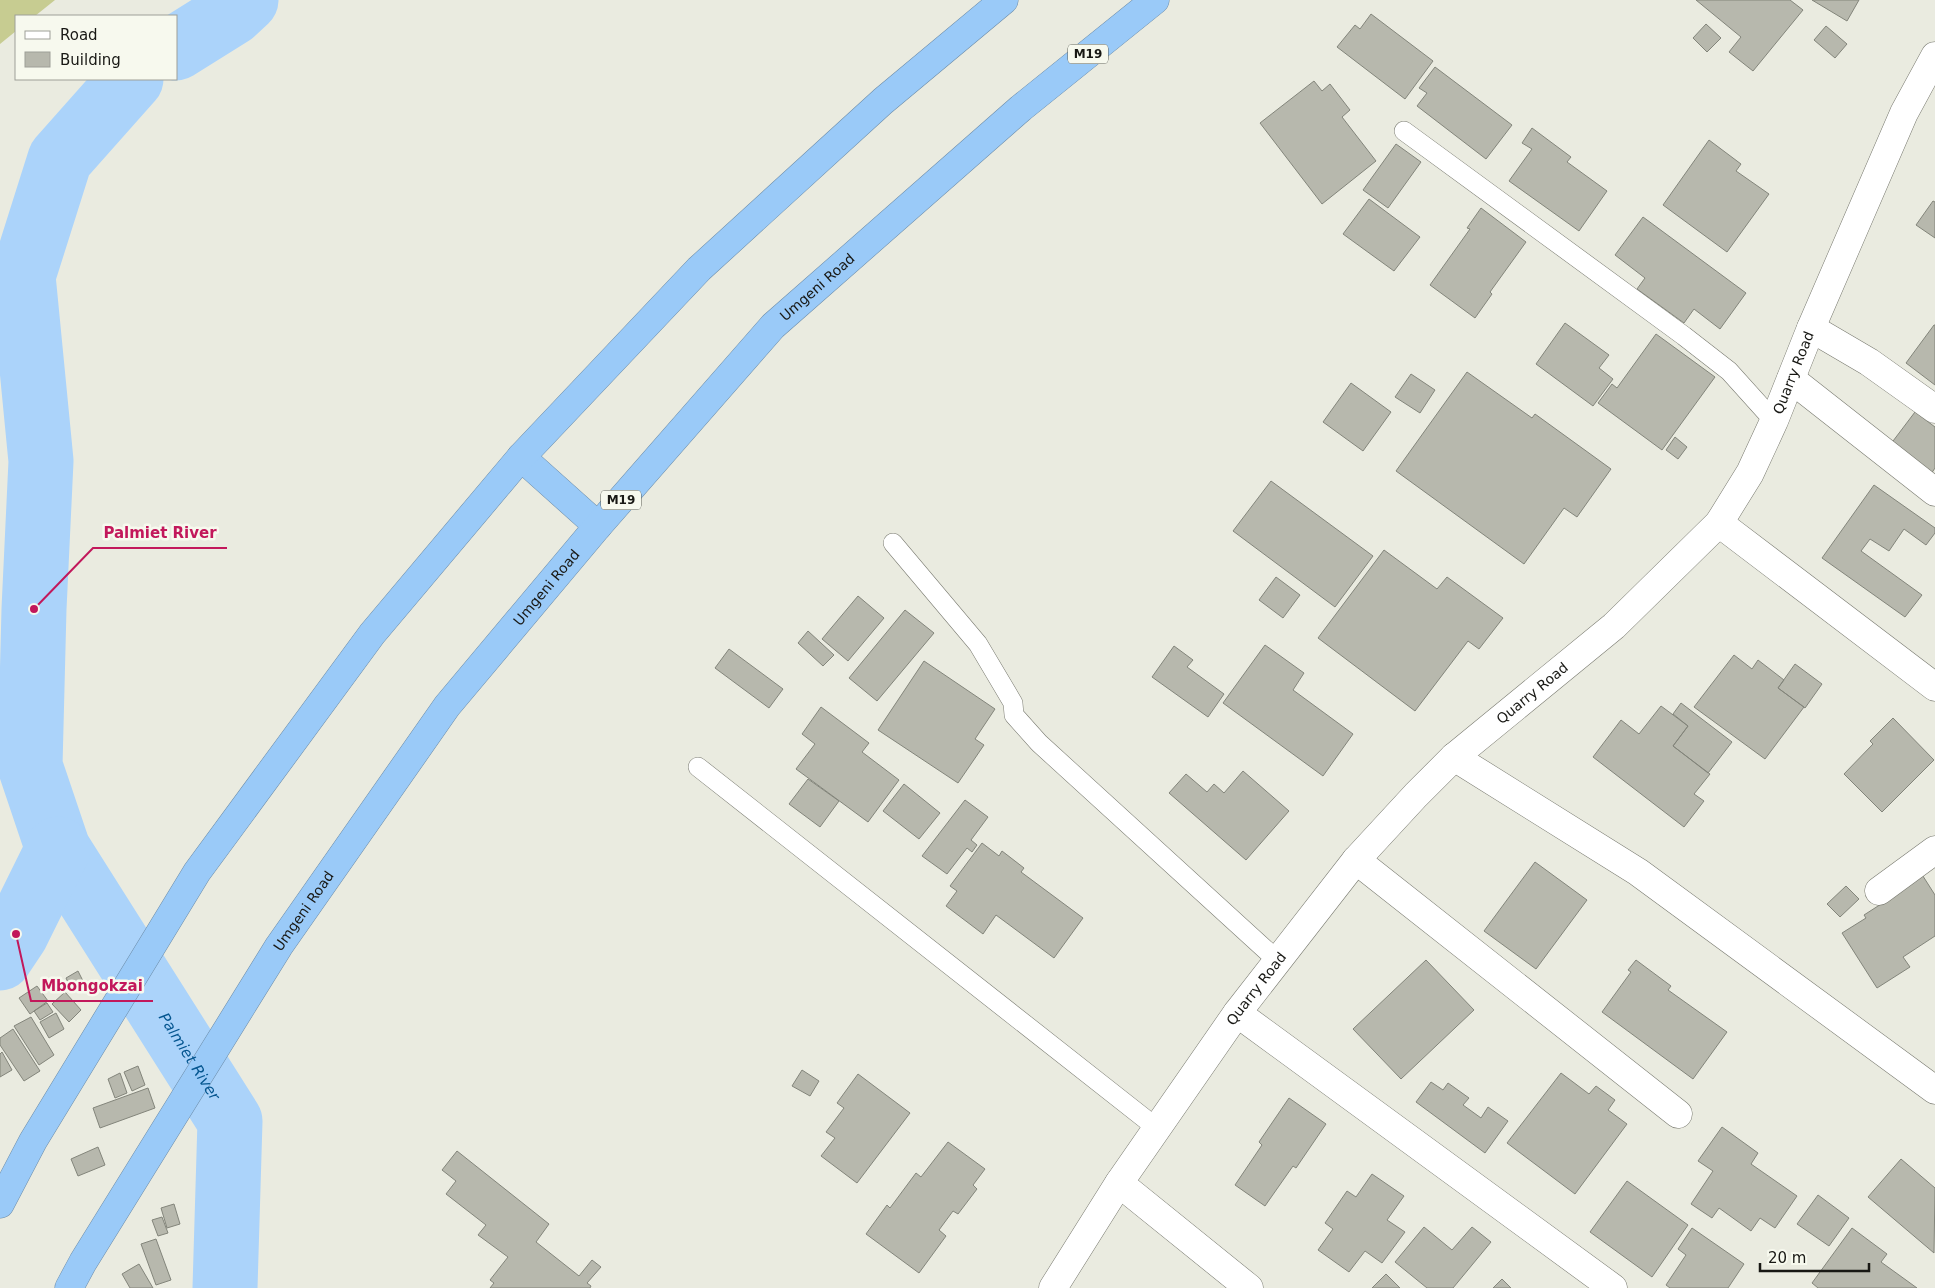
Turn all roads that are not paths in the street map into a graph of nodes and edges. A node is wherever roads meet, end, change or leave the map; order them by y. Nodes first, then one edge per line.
1 (1004, 0) edge
2 (1155, 0) edge
3 (1935, 56) edge
4 (1404, 131) dead end
5 (1811, 328) junction
6 (1791, 380) junction
7 (1935, 409) edge
8 (1774, 421) junction
9 (521, 457) junction
10 (1935, 492) edge
11 (1718, 523) junction
12 (598, 526) junction
13 (893, 542) dead end
14 (1935, 687) edge
15 (1454, 757) junction
16 (698, 767) dead end
17 (1935, 850) edge
18 (1356, 860) junction
19 (1879, 891) dead end
20 (1278, 961) junction
21 (1237, 1013) junction
22 (1935, 1090) edge
23 (1678, 1114) dead end
24 (1158, 1129) junction
25 (1119, 1183) junction
26 (0, 1204) edge
27 (70, 1288) edge
28 (1053, 1288) edge
29 (1249, 1288) edge
30 (1612, 1288) edge

1 - 9 highway
2 - 12 highway, Umgeni Road / M19
3 - 5 street, Quarry Road
4 - 8 lane
5 - 6 street, Quarry Road
5 - 7 street
6 - 8 street, Quarry Road
6 - 10 street
8 - 11 street, Quarry Road
9 - 12 highway
9 - 26 highway
11 - 14 street
11 - 15 street, Quarry Road
12 - 27 highway, Umgeni Road / M19
13 - 20 lane
15 - 18 street, Quarry Road
15 - 22 street
16 - 24 lane
17 - 19 street
18 - 20 street, Quarry Road
18 - 23 street
20 - 21 street, Quarry Road
21 - 24 street, Quarry Road
21 - 30 street
24 - 25 street, Quarry Road
25 - 28 street, Quarry Road
25 - 29 street

